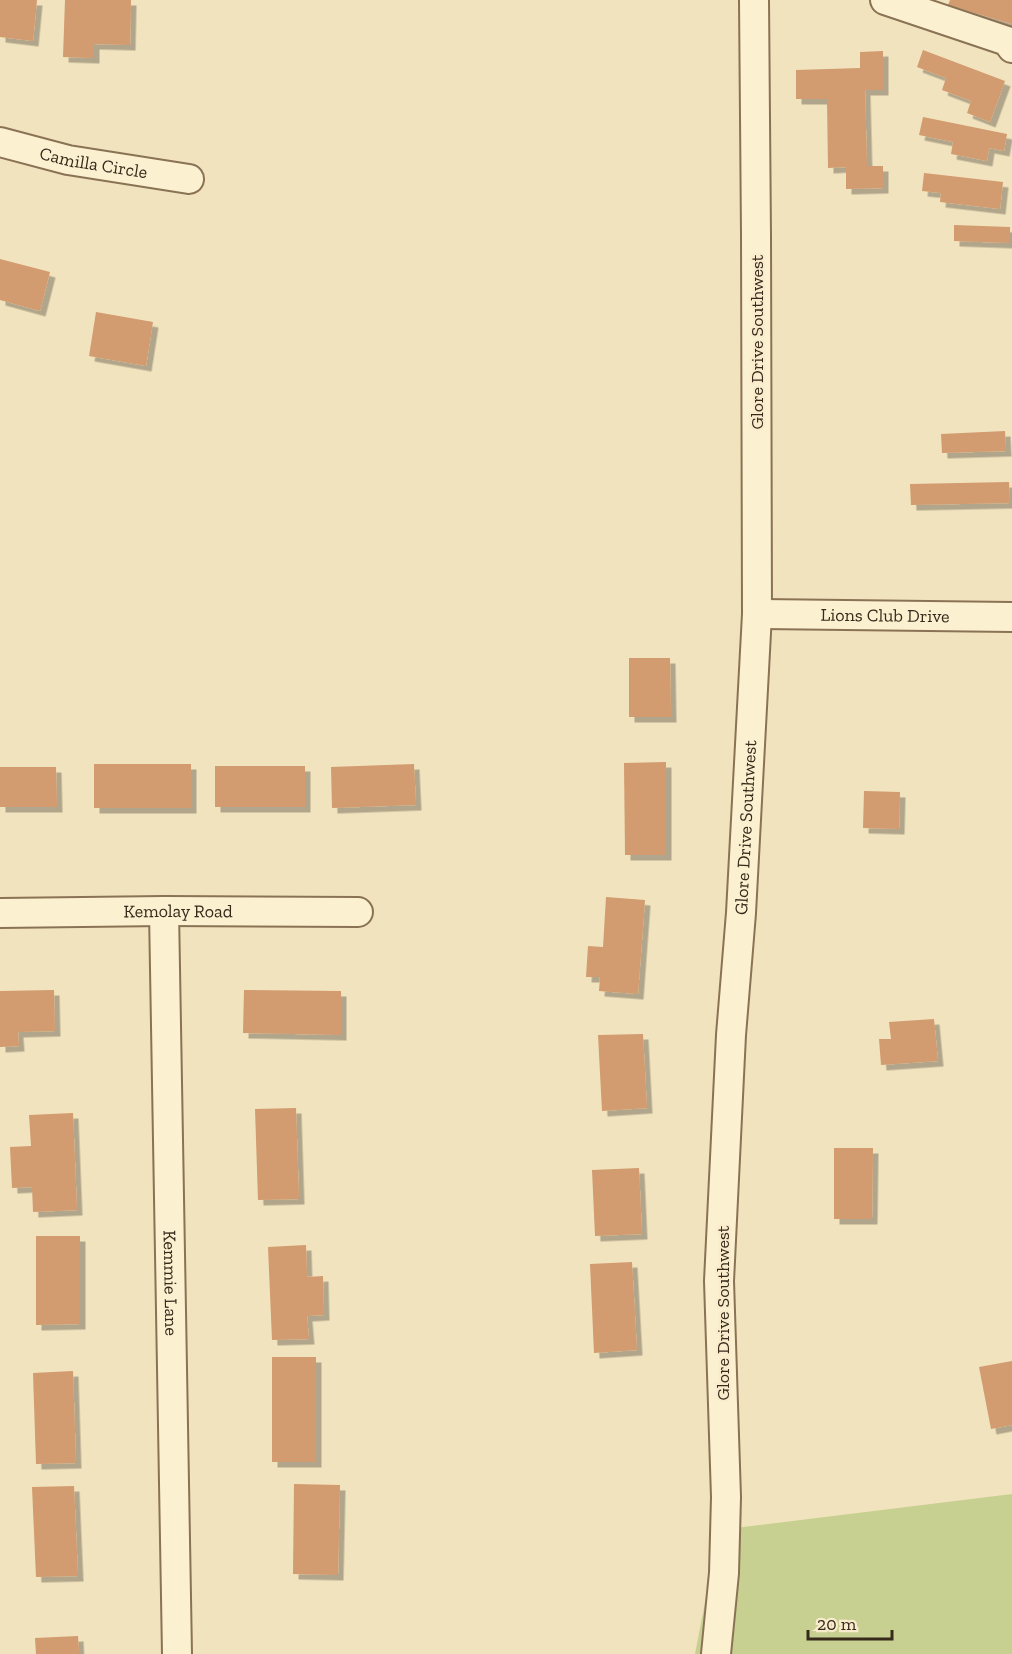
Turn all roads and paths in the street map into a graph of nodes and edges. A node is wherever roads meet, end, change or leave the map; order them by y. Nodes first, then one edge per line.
1 (754, 0) edge
2 (885, 0) edge
3 (1012, 48) edge
4 (0, 142) edge
5 (189, 179) dead end
6 (758, 614) junction
7 (1012, 618) edge
8 (164, 911) junction
9 (358, 912) dead end
10 (0, 913) edge
11 (177, 1654) edge
12 (716, 1654) edge

1 - 6 street, Glore Drive Southwest
2 - 3 street
4 - 5 street, Camilla Circle
6 - 7 street, Lions Club Drive
6 - 12 street, Glore Drive Southwest
8 - 9 street, Kemolay Road
8 - 10 street, Kemolay Road
8 - 11 street, Kemmie Lane

